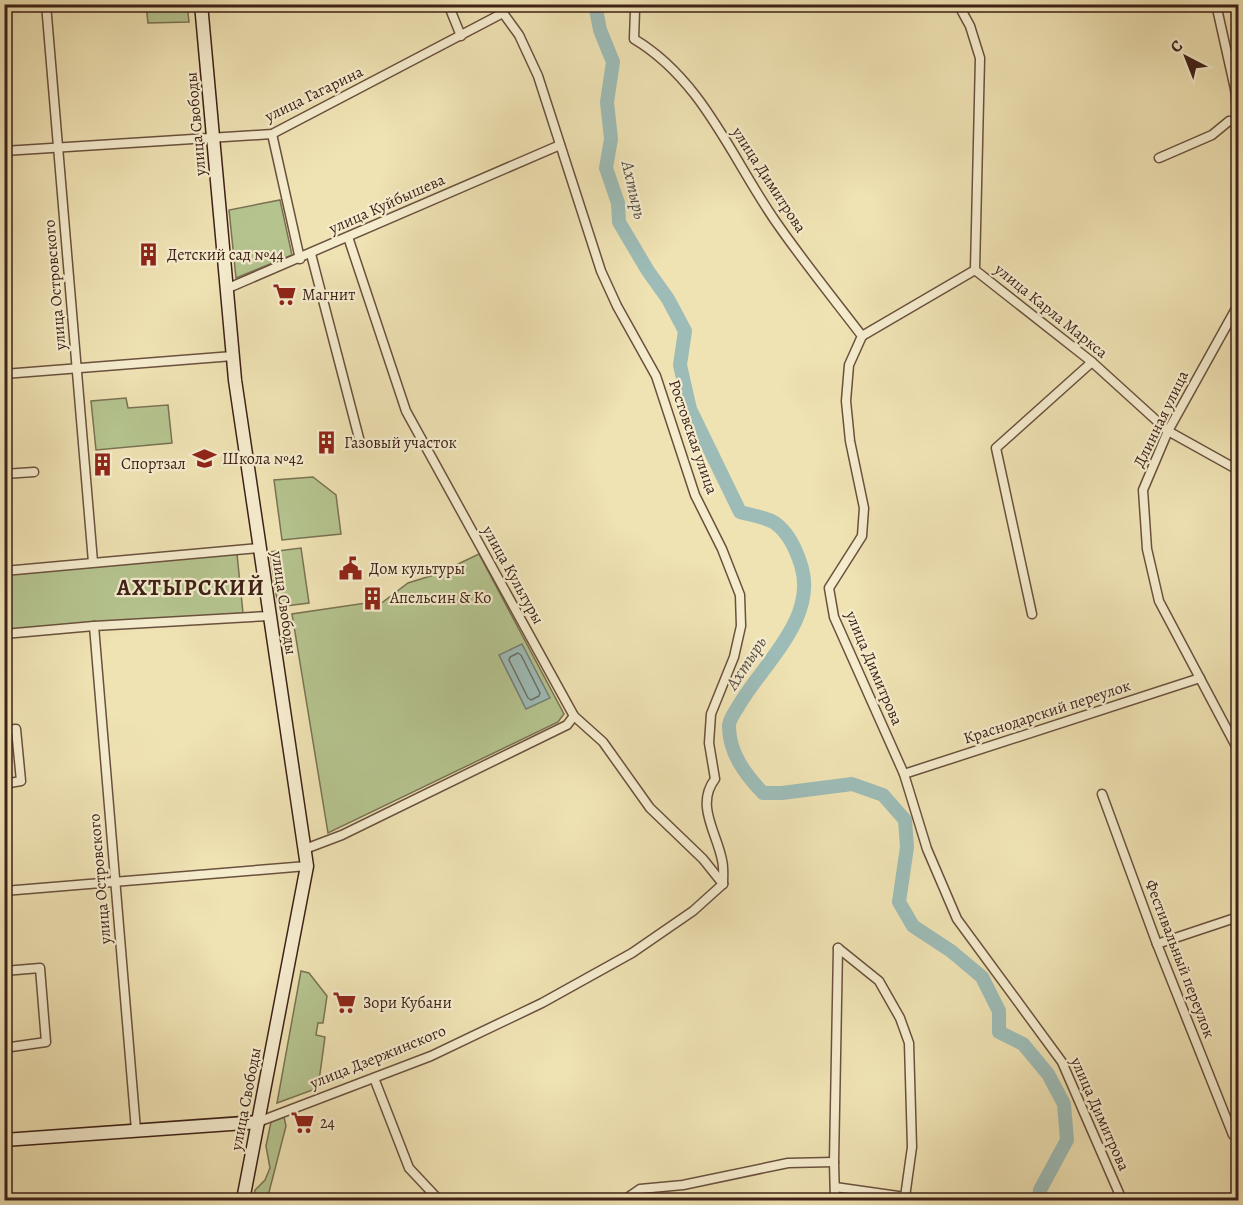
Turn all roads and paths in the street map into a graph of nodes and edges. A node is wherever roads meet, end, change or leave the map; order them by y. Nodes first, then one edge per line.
1 (46, 4) edge
2 (201, 4) edge
3 (448, 4) edge
4 (507, 4) edge
5 (640, 4) edge
6 (958, 4) edge
7 (1216, 4) edge
8 (503, 13) junction
9 (461, 36) junction
10 (1239, 116) edge
11 (1239, 121) edge
12 (272, 134) junction
13 (213, 137) junction
14 (560, 145) junction
15 (59, 147) junction
16 (4, 151) edge
17 (1159, 158) dead end
18 (348, 237) junction
19 (311, 254) junction
20 (300, 259) junction
21 (975, 270) junction
22 (226, 290) junction
23 (1239, 305) edge
24 (862, 336) junction
25 (233, 356) junction
26 (1092, 362) junction
27 (77, 368) junction
28 (4, 374) edge
29 (1168, 431) junction
30 (360, 442) dead end
31 (1239, 470) edge
32 (34, 471) dead end
33 (4, 474) edge
34 (259, 548) junction
35 (93, 562) junction
36 (4, 571) edge
37 (1032, 614) dead end
38 (269, 616) junction
39 (94, 626) junction
40 (4, 634) edge
41 (1200, 678) junction
42 (574, 717) junction
43 (4, 730) edge
44 (1239, 750) edge
45 (904, 774) junction
46 (4, 784) edge
47 (1102, 794) dead end
48 (305, 849) junction
49 (307, 866) junction
50 (116, 882) junction
51 (723, 884) junction
52 (4, 891) edge
53 (1239, 917) edge
54 (1157, 944) junction
55 (4, 971) edge
56 (4, 1048) edge
57 (374, 1078) junction
58 (258, 1122) junction
59 (136, 1131) junction
60 (1233, 1135) dead end
61 (4, 1140) edge
62 (834, 1162) junction
63 (835, 1187) junction
64 (243, 1200) edge
65 (439, 1200) edge
66 (624, 1200) edge
67 (836, 1200) edge
68 (1122, 1200) edge

1 - 15 street, улица Островского
2 - 13 street, улица Свободы
3 - 9 street
4 - 8 street
5 - 24 street, улица Димитрова
6 - 21 street, улица Карла Маркса
7 - 10 street
8 - 9 street, улица Гагарина
8 - 14 street, Ростовская улица
9 - 12 street, улица Гагарина
11 - 17 street
12 - 13 street, улица Гагарина
12 - 20 street
13 - 15 street, улица Гагарина
13 - 22 street, улица Свободы
14 - 18 street, улица Куйбышева
14 - 51 street, Ростовская улица
15 - 16 street, улица Гагарина
15 - 27 street, улица Островского
18 - 19 street, улица Куйбышева
18 - 42 street, улица Культуры
19 - 20 street, улица Куйбышева
19 - 30 street
20 - 22 street, улица Куйбышева
21 - 24 street
21 - 26 street, улица Карла Маркса
22 - 25 street, улица Свободы
23 - 29 street, Длинная улица
24 - 45 street, улица Димитрова
25 - 27 street
25 - 34 street, улица Свободы
26 - 29 street, улица Карла Маркса
26 - 37 street
27 - 28 street
27 - 35 street, улица Островского
29 - 31 street, улица Карла Маркса
29 - 41 street, Длинная улица
32 - 33 street
34 - 35 street
34 - 38 street, улица Свободы
35 - 36 street
38 - 39 street
38 - 48 street, улица Свободы
39 - 40 street
39 - 50 street, улица Островского
41 - 44 street, Длинная улица
41 - 45 street, Краснодарский переулок
42 - 48 street
42 - 51 street, улица Культуры
43 - 46 street
45 - 68 street, улица Димитрова
47 - 54 street, Фестивальный переулок
48 - 49 street, улица Свободы
49 - 50 street
49 - 58 street, улица Свободы
50 - 52 street
50 - 59 street, улица Островского
51 - 57 street, улица Дзержинского
53 - 54 street
54 - 60 street, Фестивальный переулок
55 - 56 street
57 - 58 street, улица Дзержинского
57 - 65 street
58 - 59 street, улица Дзержинского
58 - 64 street, улица Свободы
59 - 61 street, улица Дзержинского
62 - 63 street
62 - 63 street
62 - 66 street
63 - 67 street

